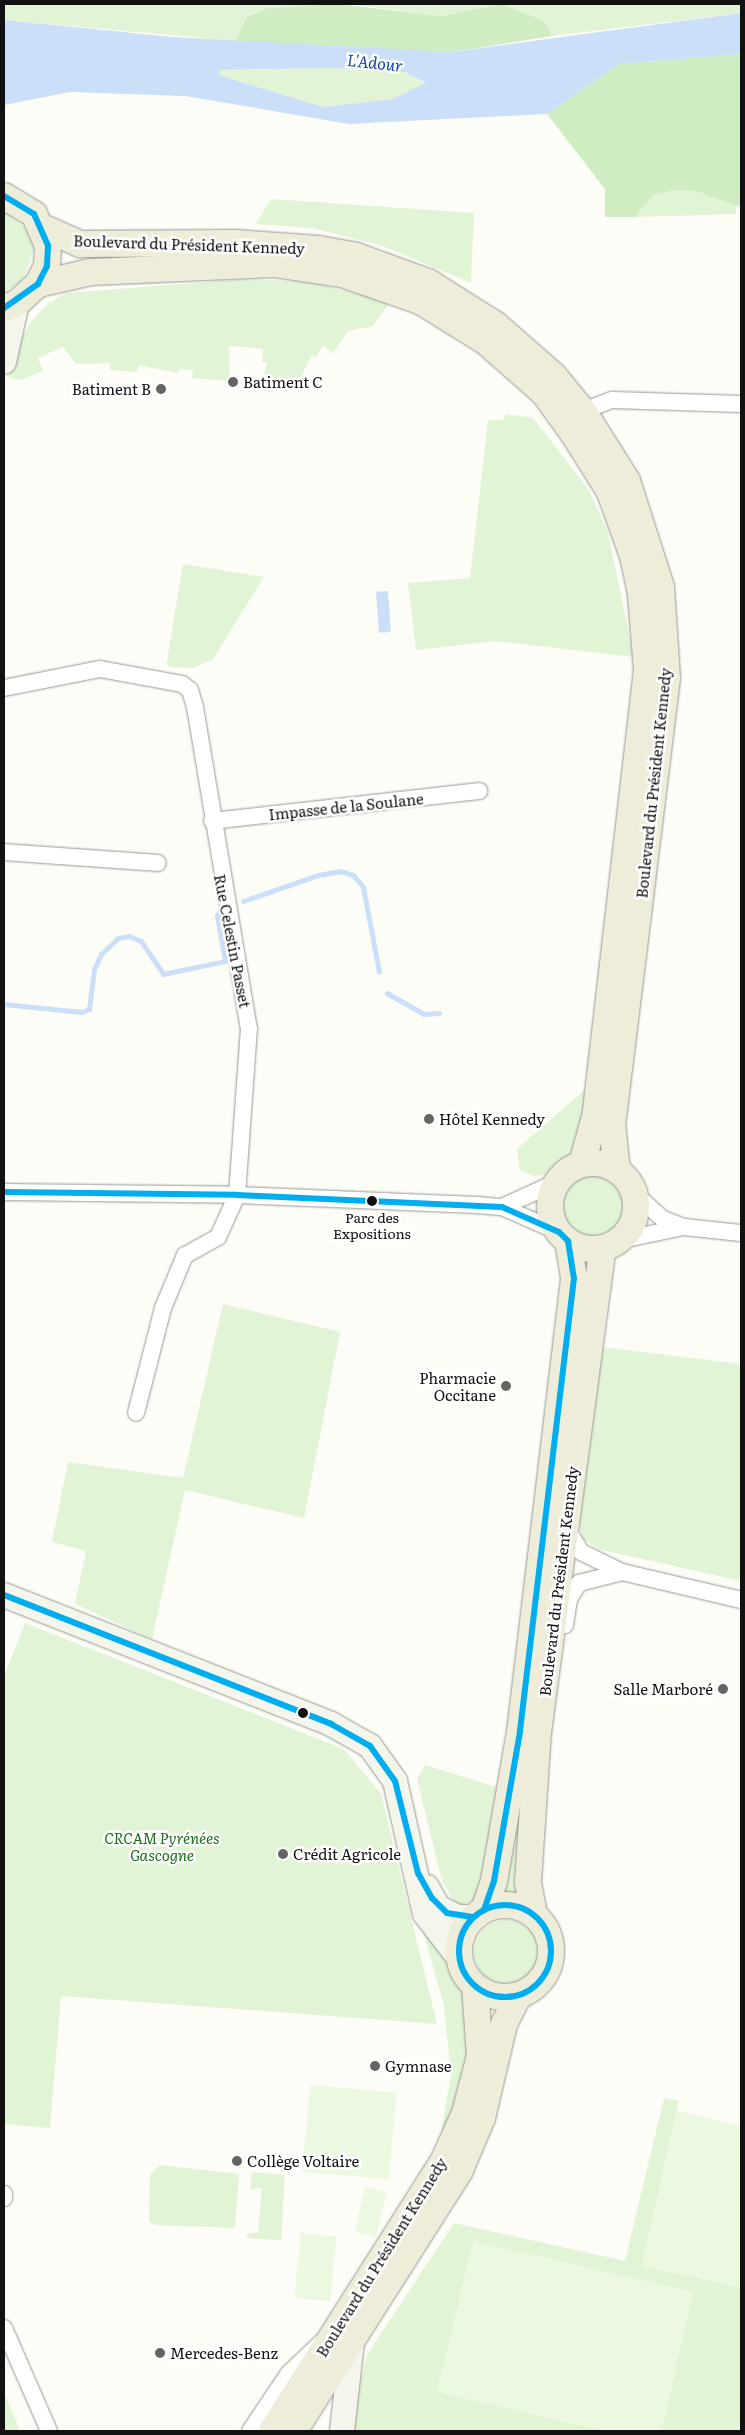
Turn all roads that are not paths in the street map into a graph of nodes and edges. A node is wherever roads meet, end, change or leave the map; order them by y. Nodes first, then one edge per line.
1 (6, 194) edge
2 (42, 227) junction
3 (38, 284) junction
4 (11, 306) edge
5 (4, 362) edge
6 (741, 404) edge
7 (583, 411) junction
8 (4, 688) edge
9 (479, 791) dead end
10 (212, 821) junction
11 (4, 852) edge
12 (158, 863) dead end
13 (582, 1164) junction
14 (617, 1171) junction
15 (558, 1181) junction
16 (4, 1192) edge
17 (634, 1193) junction
18 (237, 1195) junction
19 (502, 1207) junction
20 (684, 1227) junction
21 (741, 1233) edge
22 (563, 1237) junction
23 (612, 1244) junction
24 (136, 1413) dead end
25 (565, 1525) junction
26 (622, 1572) junction
27 (4, 1596) edge
28 (741, 1600) edge
29 (544, 1686) junction
30 (418, 1873) junction
31 (478, 1913) junction
32 (534, 1914) junction
33 (459, 1958) junction
34 (475, 1987) junction
35 (518, 1996) junction
36 (4, 2194) edge
37 (4, 2198) edge
38 (4, 2328) edge
39 (342, 2339) junction
40 (49, 2431) edge
41 (250, 2431) edge
42 (272, 2431) edge
43 (294, 2431) edge
44 (342, 2431) edge

1 - 2 main road
2 - 3 main road
2 - 7 main road, Boulevard du Président Kennedy
3 - 4 main road
3 - 13 main road, Boulevard du Président Kennedy
4 - 5 street
6 - 7 street
7 - 14 main road, Boulevard du Président Kennedy
8 - 10 street, Rue Celestin Passet
9 - 10 street, Impasse de la Soulane
10 - 18 street, Rue Celestin Passet
11 - 12 street
13 - 14 main road
13 - 15 main road
14 - 17 main road
15 - 19 street
15 - 22 main road
16 - 18 street
17 - 20 street
17 - 23 main road
18 - 19 street
18 - 24 street
19 - 22 street
20 - 21 street
20 - 23 street
22 - 23 main road
22 - 31 main road, Boulevard du Président Kennedy
23 - 25 main road, Boulevard du Président Kennedy
25 - 26 street
25 - 29 main road, Boulevard du Président Kennedy
26 - 28 street
26 - 29 street
27 - 30 street
29 - 32 main road, Boulevard du Président Kennedy
30 - 31 street
30 - 33 street
31 - 32 main road
31 - 33 main road
32 - 35 main road
33 - 34 main road
34 - 35 main road
34 - 39 main road, Boulevard du Président Kennedy
35 - 39 main road, Boulevard du Président Kennedy
36 - 37 street
38 - 40 street
39 - 41 street
39 - 42 main road, Boulevard du Président Kennedy
39 - 43 main road, Boulevard du Président Kennedy
39 - 44 street

